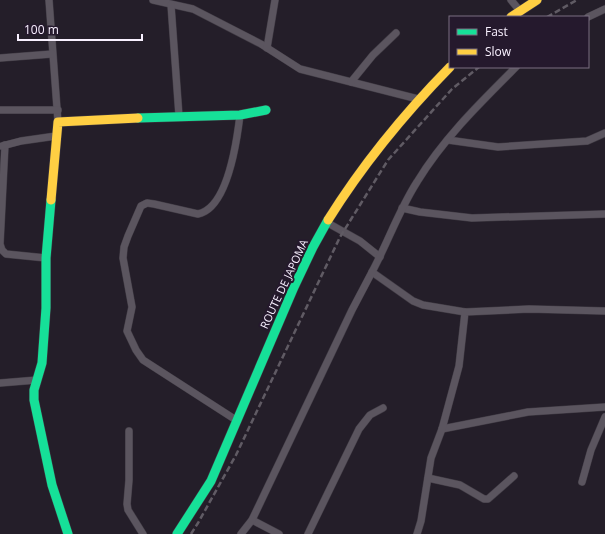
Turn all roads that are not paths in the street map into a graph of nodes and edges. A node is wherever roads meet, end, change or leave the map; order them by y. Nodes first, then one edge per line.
1 (48, 0) edge
2 (153, 0) edge
3 (275, 0) edge
4 (511, 0) edge
5 (537, 0) edge
6 (171, 5) junction
7 (605, 9) edge
8 (520, 11) junction
9 (513, 16) edge
10 (589, 17) edge
11 (396, 33) dead end
12 (267, 48) junction
13 (52, 54) junction
14 (0, 58) edge
15 (449, 68) edge
16 (515, 68) edge
17 (351, 82) junction
18 (418, 99) junction
19 (0, 110) edge
20 (58, 110) junction
21 (266, 110) dead end
22 (240, 115) junction
23 (179, 116) junction
24 (58, 122) junction
25 (605, 133) edge
26 (56, 136) junction
27 (448, 140) junction
28 (2, 146) edge
29 (402, 208) junction
30 (605, 214) edge
31 (326, 222) junction
32 (380, 257) junction
33 (46, 258) junction
34 (372, 272) junction
35 (605, 311) edge
36 (465, 312) junction
37 (37, 380) junction
38 (0, 383) edge
39 (605, 407) edge
40 (383, 408) dead end
41 (605, 417) edge
42 (236, 420) junction
43 (442, 429) junction
44 (128, 431) dead end
45 (514, 476) dead end
46 (428, 478) junction
47 (582, 482) dead end
48 (252, 520) junction
49 (68, 534) edge
50 (143, 534) edge
51 (177, 534) edge
52 (241, 534) edge
53 (278, 534) edge
54 (308, 534) edge
55 (417, 534) edge

1 - 13 street
2 - 6 street
3 - 12 street
4 - 8 street
5 - 8 street
6 - 12 street
6 - 23 street
7 - 10 street
8 - 9 street
11 - 17 street
12 - 17 street
13 - 14 street
13 - 20 street
15 - 18 street, ROUTE DE JAPOMA
16 - 27 street
17 - 18 street
18 - 31 street, ROUTE DE JAPOMA
19 - 20 street
20 - 24 street
21 - 22 street
22 - 23 street
22 - 42 street
23 - 24 street
24 - 26 street
25 - 27 street
26 - 28 street
26 - 33 street
27 - 29 street
28 - 33 street
29 - 30 street
29 - 32 street
31 - 32 street
31 - 42 street, ROUTE DE JAPOMA
32 - 34 street
33 - 37 street
34 - 36 street
34 - 48 street
35 - 36 street
36 - 43 street
37 - 38 street
37 - 49 street
39 - 43 street
40 - 54 street
41 - 47 street
42 - 51 street, ROUTE DE JAPOMA
43 - 46 street
44 - 50 street
45 - 46 street
46 - 55 street
48 - 52 street
48 - 53 street

